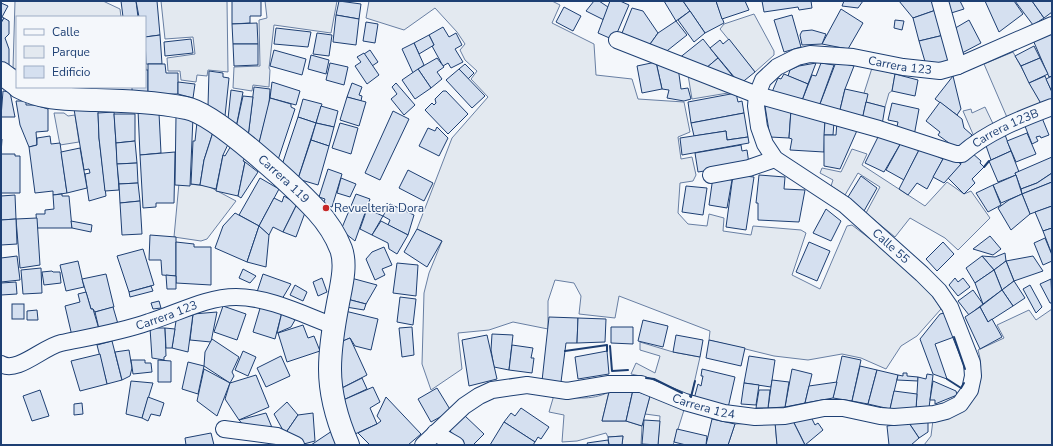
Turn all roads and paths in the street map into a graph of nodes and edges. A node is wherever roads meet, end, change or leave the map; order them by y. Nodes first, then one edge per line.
1 (940, 1) edge
2 (1052, 25) edge
3 (617, 40) dead end
4 (958, 66) junction
5 (1, 72) edge
6 (16, 84) edge
7 (22, 88) edge
8 (757, 95) junction
9 (1052, 107) edge
10 (775, 159) junction
11 (711, 175) dead end
12 (334, 326) junction
13 (972, 363) joint
14 (1, 364) edge
15 (224, 429) dead end
16 (435, 433) junction
17 (296, 445) edge
18 (348, 445) edge
19 (423, 445) edge
20 (456, 445) edge

1 - 4 street
2 - 4 street, Carrera 123
3 - 8 street
4 - 8 street, Carrera 123
5 - 6 street, Carrera 119
7 - 12 street, Carrera 119
8 - 9 street, Carrera 123B
8 - 10 street, Calle 55
10 - 11 street
10 - 13 street, Calle 55
12 - 14 street, Carrera 123
12 - 18 street, Carrera 119
13 - 16 street, Carrera 124
15 - 17 street
16 - 19 street, Carrera 124
16 - 20 street

